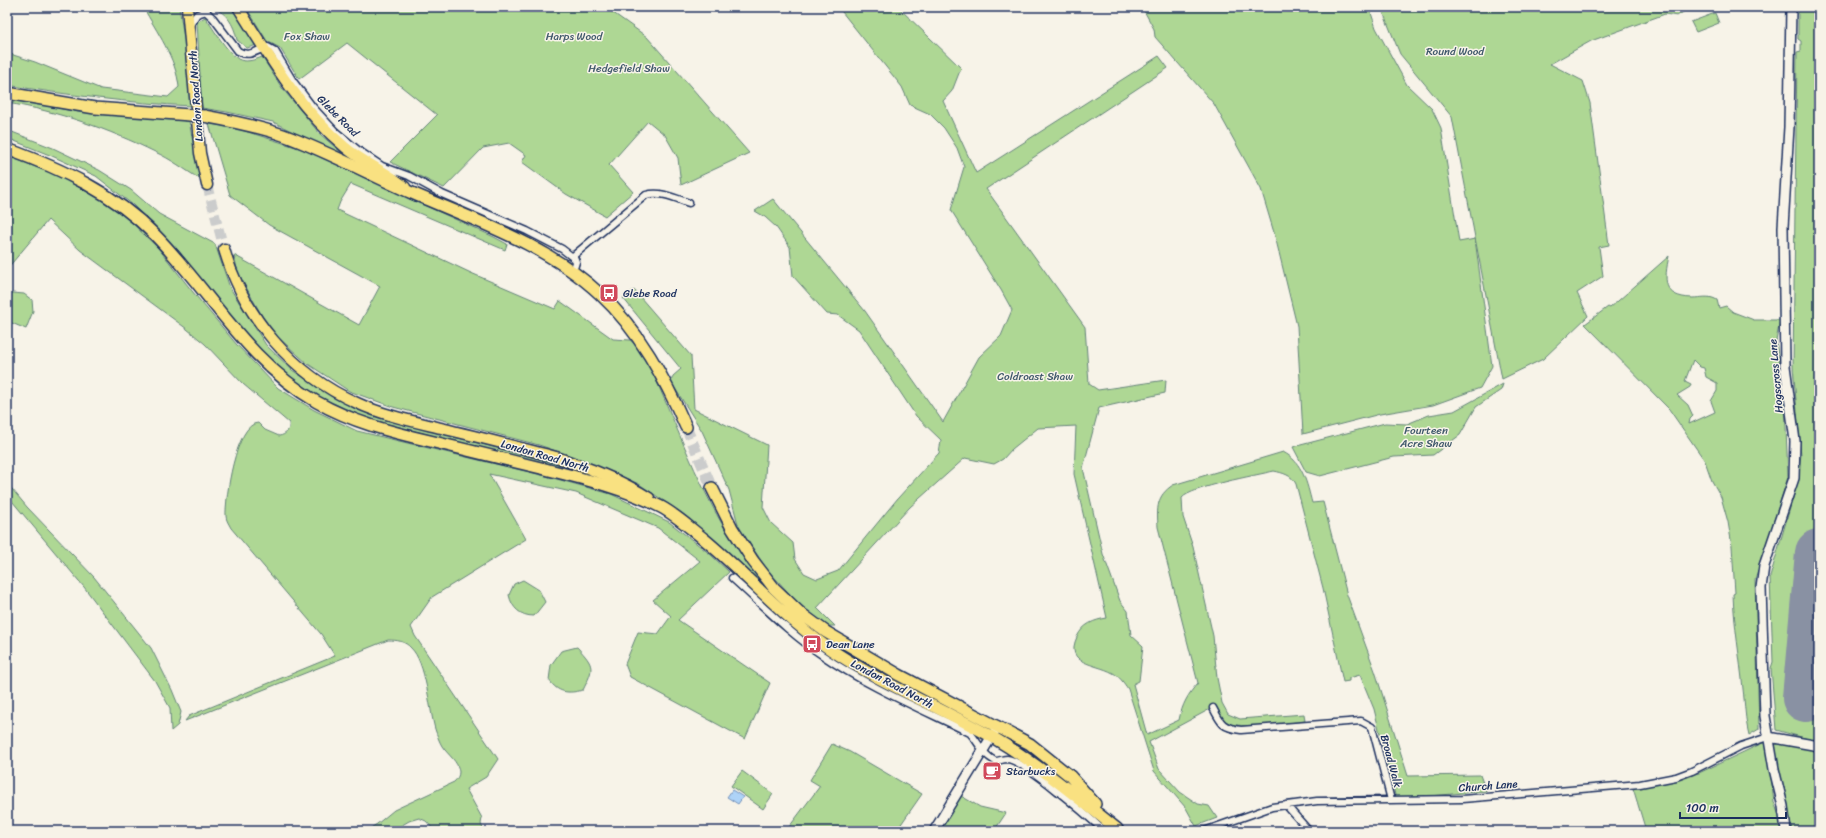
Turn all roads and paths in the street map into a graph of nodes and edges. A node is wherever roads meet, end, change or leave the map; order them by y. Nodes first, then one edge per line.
1 (187, 7) edge
2 (238, 7) edge
3 (1791, 7) edge
4 (204, 9) edge
5 (190, 25) junction
6 (264, 48) junction
7 (7, 93) edge
8 (7, 149) edge
9 (207, 185) tunnel mouth
10 (412, 193) junction
11 (689, 203) dead end
12 (224, 249) tunnel mouth
13 (573, 256) junction
14 (573, 272) junction
15 (686, 427) tunnel mouth
16 (712, 488) tunnel mouth
17 (663, 508) junction
18 (732, 578) dead end
19 (1213, 708) dead end
20 (965, 722) junction
21 (998, 726) junction
22 (970, 733) junction
23 (991, 736) junction
24 (1768, 737) junction
25 (1819, 746) edge
26 (982, 752) junction
27 (1042, 775) junction
28 (1390, 800) junction
29 (1286, 805) junction
30 (1118, 830) edge
31 (934, 831) edge
32 (1104, 831) edge
33 (1204, 831) edge
34 (1309, 831) edge
35 (1786, 831) edge

1 - 5 main road, London Road North
2 - 6 main road
3 - 24 street, Hogscross Lane
4 - 5 street
4 - 6 street
5 - 9 main road, London Road North
6 - 10 main road
6 - 13 street, Glebe Road
7 - 10 highway, bridge
8 - 17 highway
10 - 14 highway
11 - 13 street
12 - 17 main road, London Road North
13 - 14 street
14 - 15 highway
16 - 21 highway, London Road North
17 - 20 highway, London Road North
18 - 22 street, London Road North
19 - 28 street, Broad Walk
20 - 22 street, London Road North
20 - 23 highway, London Road North
21 - 23 street
21 - 30 highway, London Road North
22 - 26 street, London Road North
23 - 26 street
23 - 27 highway, London Road North
24 - 25 street
24 - 28 street, Church Lane
24 - 35 street, Hogscross Lane
26 - 27 street
26 - 31 street
27 - 30 highway, London Road North
27 - 32 street
28 - 29 street, Church Lane
29 - 33 street, Church Lane
29 - 34 street

